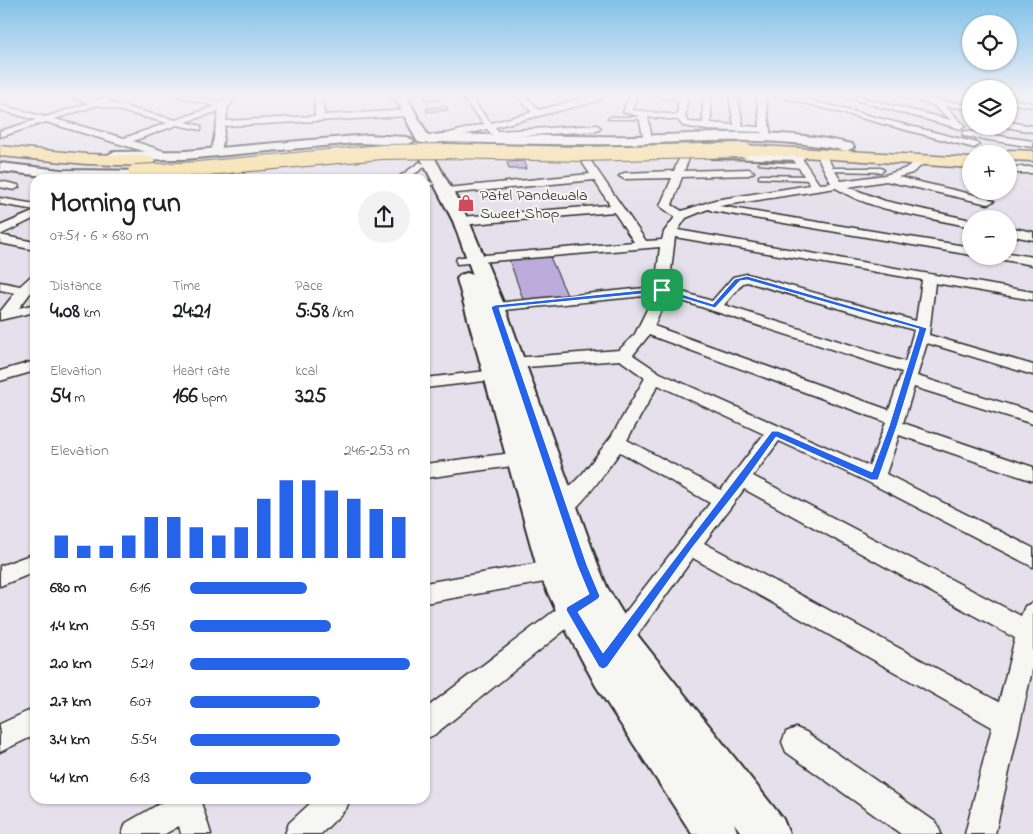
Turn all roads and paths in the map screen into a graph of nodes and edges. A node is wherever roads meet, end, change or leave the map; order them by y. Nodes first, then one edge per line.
1 (98, 134) edge
2 (144, 134) edge
3 (220, 134) edge
4 (412, 134) edge
5 (472, 134) edge
6 (499, 134) edge
7 (572, 134) edge
8 (646, 134) edge
9 (727, 134) edge
10 (742, 134) edge
11 (765, 134) junction
12 (909, 134) edge
13 (973, 135) edge
14 (564, 136) junction
15 (647, 139) junction
16 (743, 140) junction
17 (124, 141) junction
18 (1033, 144) edge
19 (852, 151) junction
20 (216, 153) junction
21 (1, 155) edge
22 (962, 155) edge
23 (1017, 155) edge
24 (170, 156) junction
25 (685, 156) junction
26 (1033, 156) edge
27 (422, 158) edge
28 (823, 158) junction
29 (962, 158) edge
30 (962, 158) edge
31 (584, 159) junction
32 (921, 160) junction
33 (799, 161) junction
34 (761, 163) dead end
35 (1017, 164) edge
36 (1033, 164) edge
37 (0, 167) edge
38 (830, 170) junction
39 (1017, 170) edge
40 (1033, 170) edge
41 (140, 172) edge
42 (749, 172) dead end
43 (67, 174) edge
44 (127, 174) edge
45 (238, 174) edge
46 (429, 174) edge
47 (678, 174) junction
48 (884, 174) junction
49 (430, 175) edge
50 (624, 176) dead end
51 (595, 177) junction
52 (761, 177) dead end
53 (813, 183) junction
54 (0, 184) edge
55 (838, 185) junction
56 (14, 186) dead end
57 (0, 201) edge
58 (988, 201) dead end
59 (30, 206) edge
60 (705, 207) junction
61 (616, 208) junction
62 (30, 216) edge
63 (682, 216) junction
64 (461, 221) junction
65 (962, 221) edge
66 (0, 231) edge
67 (1017, 233) edge
68 (1033, 236) edge
69 (669, 238) junction
70 (0, 239) edge
71 (30, 245) edge
72 (642, 245) junction
73 (962, 250) edge
74 (1017, 258) edge
75 (469, 260) junction
76 (1033, 261) edge
77 (929, 279) junction
78 (30, 285) edge
79 (0, 286) edge
80 (662, 290) junction
81 (23, 291) junction
82 (1033, 296) edge
83 (715, 306) junction
84 (495, 307) junction
85 (30, 309) edge
86 (4, 316) edge
87 (645, 328) junction
88 (922, 332) junction
89 (623, 355) junction
90 (30, 367) edge
91 (505, 369) junction
92 (1033, 370) edge
93 (909, 374) junction
94 (0, 376) edge
95 (654, 377) junction
96 (430, 382) edge
97 (1033, 418) edge
98 (894, 422) junction
99 (775, 433) junction
100 (618, 442) junction
101 (520, 458) junction
102 (430, 470) edge
103 (1033, 474) edge
104 (874, 477) junction
105 (741, 480) junction
106 (723, 501) junction
107 (562, 508) junction
108 (689, 545) junction
109 (1033, 558) edge
110 (30, 564) edge
111 (582, 565) junction
112 (554, 571) junction
113 (0, 576) edge
114 (430, 592) edge
115 (583, 603) junction
116 (1031, 623) edge
117 (619, 639) junction
118 (603, 663) junction
119 (1007, 721) junction
120 (430, 722) edge
121 (30, 723) edge
122 (0, 738) edge
123 (796, 742) dead end
124 (183, 804) edge
125 (187, 804) edge
126 (331, 804) edge
127 (137, 834) edge
128 (196, 834) edge
129 (300, 834) edge
130 (717, 834) edge
131 (768, 834) edge
132 (926, 834) edge
133 (980, 834) edge

1 - 17 street
2 - 17 street
3 - 20 street
4 - 27 main road
5 - 27 street
6 - 14 street
7 - 14 street
8 - 15 street
9 - 16 street
10 - 16 street
11 - 15 main road
11 - 16 street
11 - 19 main road
12 - 22 street
13 - 18 street
14 - 15 main road
14 - 27 main road
16 - 19 highway
16 - 41 highway, bridge
17 - 24 street
19 - 28 main road
19 - 29 highway
19 - 32 highway
20 - 24 main road
20 - 27 main road
21 - 24 main road
21 - 41 highway
23 - 26 highway
25 - 31 main road
25 - 33 main road
25 - 47 street
27 - 31 main road
27 - 45 main road
27 - 46 main road
27 - 51 street
27 - 64 main road
28 - 33 main road
28 - 38 street
30 - 32 highway
31 - 51 street
32 - 48 street
33 - 34 lane
33 - 53 street
35 - 36 highway
37 - 43 main road
38 - 48 lane
38 - 55 street
39 - 40 street
41 - 44 main road
41 - 45 main road
42 - 47 street
47 - 50 street
47 - 63 street
48 - 55 street
48 - 58 street
49 - 75 main road
51 - 61 street
52 - 53 lane
53 - 55 street
53 - 60 street
54 - 56 street
55 - 65 street
57 - 59 street
60 - 63 street
60 - 73 street
61 - 64 street
61 - 72 street
62 - 66 street
63 - 69 street
64 - 75 main road
67 - 68 street
69 - 72 street
69 - 77 street
69 - 80 street
70 - 71 street
72 - 75 street
74 - 76 street
75 - 84 main road
75 - 91 main road
77 - 82 street
77 - 88 street
78 - 81 street
79 - 81 street
80 - 83 street
80 - 84 street
80 - 87 street
81 - 86 street
83 - 88 street
83 - 93 street
84 - 91 main road
85 - 86 street
87 - 89 street
87 - 98 street
88 - 92 street
88 - 93 street
89 - 91 street
89 - 95 street
90 - 94 street
91 - 96 street
91 - 101 main road
91 - 107 main road
93 - 97 street
93 - 98 street
95 - 99 street
95 - 100 street
98 - 103 street
98 - 104 street
99 - 104 street
99 - 105 street
100 - 106 street
100 - 107 street
101 - 102 street
101 - 112 main road
104 - 109 street
105 - 106 street
105 - 116 street
106 - 108 street
107 - 111 main road
108 - 117 street
108 - 119 street
110 - 113 street
111 - 112 street
111 - 115 main road
112 - 114 street
112 - 115 main road
115 - 117 main road
115 - 118 main road
115 - 120 street
116 - 119 street
117 - 118 street
117 - 131 main road
118 - 130 main road
119 - 133 street
121 - 122 street
123 - 132 street
124 - 127 street
125 - 128 street
126 - 129 street

